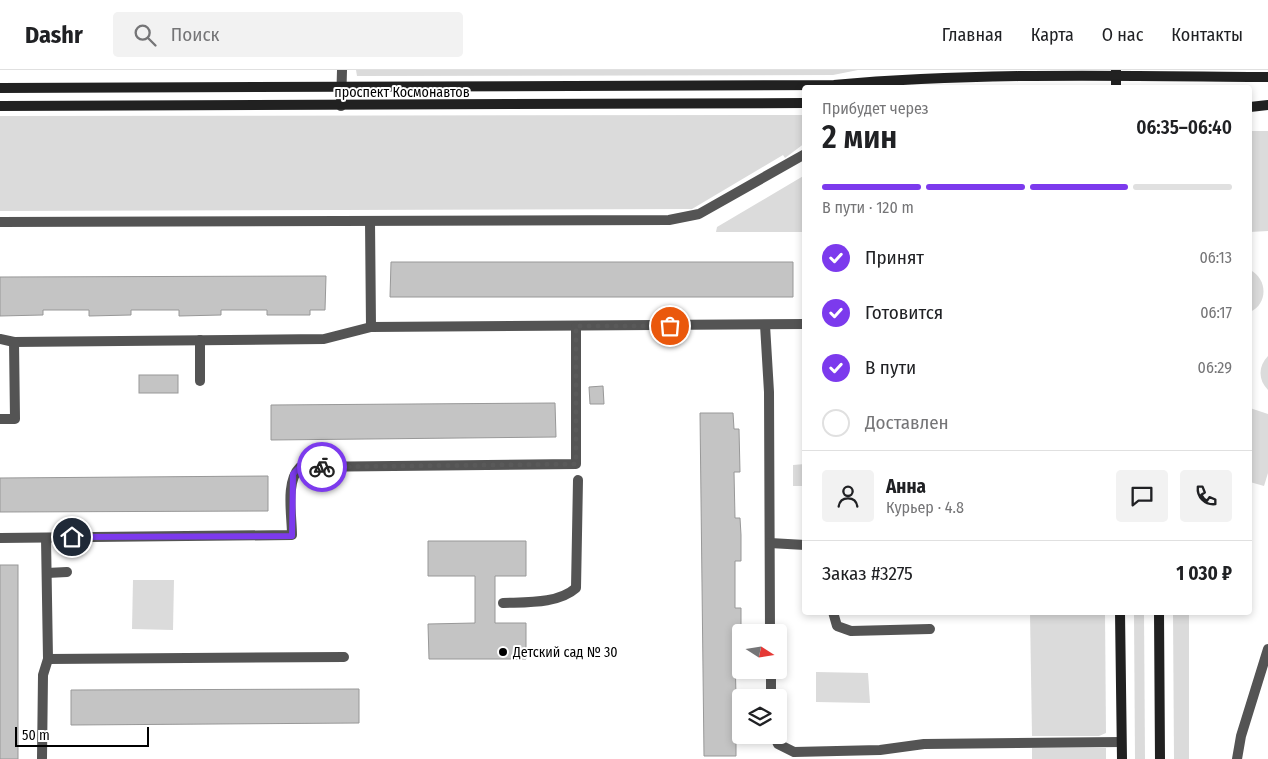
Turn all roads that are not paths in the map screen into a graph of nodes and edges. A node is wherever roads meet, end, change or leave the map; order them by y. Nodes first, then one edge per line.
1 (342, 70) edge
2 (1268, 77) edge
3 (1116, 78) edge
4 (1154, 78) edge
5 (341, 86) junction
6 (0, 88) edge
7 (802, 103) edge
8 (1268, 105) edge
9 (0, 106) edge
10 (341, 106) junction
11 (1252, 107) edge
12 (802, 156) edge
13 (370, 221) junction
14 (0, 222) edge
15 (802, 324) edge
16 (765, 325) junction
17 (576, 326) junction
18 (371, 327) junction
19 (0, 339) edge
20 (200, 340) junction
21 (14, 342) junction
22 (200, 380) dead end
23 (0, 419) edge
24 (578, 480) dead end
25 (0, 538) edge
26 (46, 538) junction
27 (770, 544) junction
28 (802, 545) edge
29 (47, 572) junction
30 (67, 572) dead end
31 (503, 603) dead end
32 (834, 615) edge
33 (1120, 615) edge
34 (1159, 615) edge
35 (770, 624) edge
36 (930, 629) dead end
37 (1268, 650) edge
38 (344, 657) dead end
39 (48, 659) junction
40 (1121, 742) junction
41 (778, 744) edge
42 (818, 755) edge
43 (42, 758) edge
44 (1122, 759) edge
45 (1160, 759) edge
46 (1237, 759) edge

1 - 5 street
2 - 4 street, проспект Космонавтов
3 - 4 street, проспект Космонавтов
3 - 5 street, проспект Космонавтов
5 - 6 street, проспект Космонавтов
5 - 10 street
7 - 10 street, проспект Космонавтов
8 - 11 street
9 - 10 street, проспект Космонавтов
12 - 13 street
13 - 14 street
13 - 18 street
15 - 16 street
16 - 17 street
16 - 27 street
17 - 18 street
17 - 26 street
18 - 20 street
19 - 21 street
20 - 21 street
20 - 22 street
21 - 23 street
24 - 31 street
25 - 26 street
26 - 29 street
27 - 28 street
27 - 35 street
29 - 30 street
29 - 39 street
32 - 36 street
33 - 40 street
34 - 45 street
37 - 46 street
38 - 39 street
39 - 43 street
40 - 42 street
40 - 44 street
41 - 42 street

